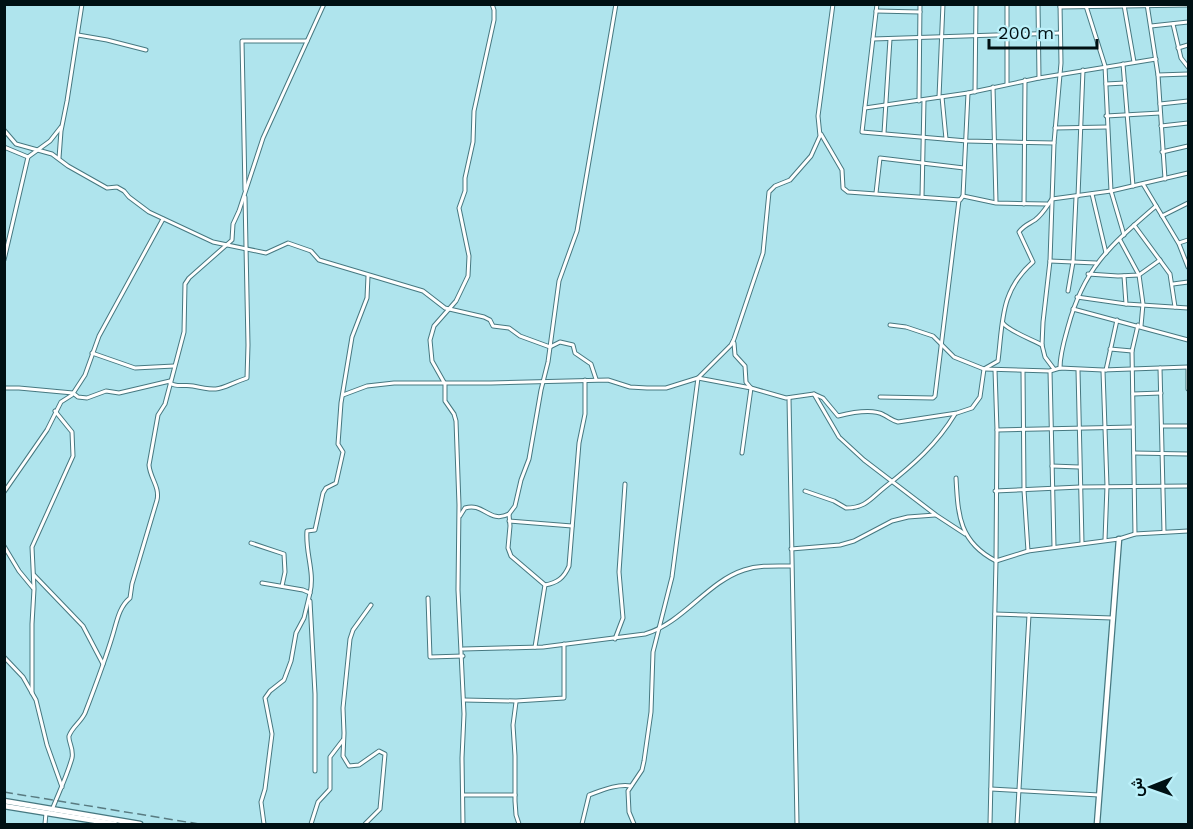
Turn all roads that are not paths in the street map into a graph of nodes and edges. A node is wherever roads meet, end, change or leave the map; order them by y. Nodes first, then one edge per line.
1 (82, 4) edge
2 (324, 4) edge
3 (492, 4) edge
4 (616, 4) edge
5 (834, 4) edge
6 (877, 4) edge
7 (920, 4) edge
8 (943, 4) edge
9 (976, 4) edge
10 (1007, 4) edge
11 (1038, 4) edge
12 (1121, 5) edge
13 (1174, 5) edge
14 (1188, 5) edge
15 (1060, 6) edge
16 (1086, 6) junction
17 (1147, 6) edge
18 (876, 11) junction
19 (920, 12) junction
20 (1188, 22) edge
21 (1173, 24) junction
22 (1151, 26) junction
23 (1060, 33) junction
24 (1039, 34) junction
25 (78, 35) junction
26 (1006, 36) junction
27 (920, 37) junction
28 (942, 37) junction
29 (975, 37) junction
30 (890, 38) junction
31 (873, 39) junction
32 (307, 41) junction
33 (1188, 45) edge
34 (1178, 48) junction
35 (146, 50) dead end
36 (1156, 59) junction
37 (1134, 62) junction
38 (1123, 64) junction
39 (1105, 66) junction
40 (1188, 68) edge
41 (1083, 70) junction
42 (1060, 74) junction
43 (1188, 74) edge
44 (1158, 75) junction
45 (1039, 78) junction
46 (1025, 80) junction
47 (1125, 83) junction
48 (1007, 84) junction
49 (1106, 84) junction
50 (993, 87) junction
51 (975, 92) junction
52 (968, 93) junction
53 (940, 97) junction
54 (924, 100) junction
55 (919, 101) junction
56 (1188, 101) edge
57 (1160, 104) junction
58 (886, 105) junction
59 (866, 108) junction
60 (1160, 113) junction
61 (1127, 115) junction
62 (1106, 116) junction
63 (1188, 123) edge
64 (62, 125) junction
65 (1161, 126) junction
66 (1080, 127) junction
67 (1107, 127) junction
68 (1055, 128) junction
69 (4, 130) edge
70 (819, 131) junction
71 (884, 133) junction
72 (924, 136) junction
73 (946, 139) junction
74 (967, 141) junction
75 (994, 142) junction
76 (1025, 143) junction
77 (1054, 143) junction
78 (1188, 146) edge
79 (4, 147) edge
80 (36, 150) junction
81 (1162, 152) junction
82 (28, 157) junction
83 (59, 158) junction
84 (922, 162) junction
85 (964, 168) junction
86 (1188, 173) edge
87 (1165, 179) junction
88 (1143, 184) junction
89 (1133, 186) junction
90 (1111, 191) junction
91 (876, 193) junction
92 (245, 194) junction
93 (1092, 194) junction
94 (963, 196) junction
95 (922, 197) junction
96 (1078, 197) junction
97 (1052, 199) junction
98 (960, 200) junction
99 (996, 203) junction
100 (1188, 203) edge
101 (1047, 204) junction
102 (1024, 205) junction
103 (1156, 206) junction
104 (1162, 216) junction
105 (163, 219) junction
106 (1134, 225) junction
107 (1124, 235) junction
108 (1120, 239) junction
109 (1188, 240) edge
110 (1179, 244) junction
111 (227, 246) junction
112 (247, 250) junction
113 (1106, 253) junction
114 (4, 260) edge
115 (1160, 260) junction
116 (1050, 261) junction
117 (1073, 262) junction
118 (1097, 263) junction
119 (1188, 267) edge
120 (1088, 274) junction
121 (1139, 275) junction
122 (368, 276) junction
123 (1124, 276) junction
124 (1188, 282) edge
125 (1173, 284) junction
126 (1068, 291) dead end
127 (1077, 297) junction
128 (1126, 304) junction
129 (1143, 304) junction
130 (1175, 307) junction
131 (1188, 308) edge
132 (449, 309) junction
133 (1073, 309) junction
134 (1117, 320) junction
135 (1002, 321) junction
136 (890, 325) dead end
137 (1140, 325) junction
138 (734, 339) junction
139 (1188, 340) edge
140 (942, 344) junction
141 (1042, 345) junction
142 (550, 347) junction
143 (1110, 349) junction
144 (1132, 351) junction
145 (92, 353) junction
146 (174, 366) junction
147 (1188, 367) edge
148 (1060, 368) junction
149 (1160, 368) junction
150 (984, 369) junction
151 (1132, 369) junction
152 (995, 370) junction
153 (1052, 370) junction
154 (1077, 370) junction
155 (1105, 370) junction
156 (1023, 371) junction
157 (698, 378) junction
158 (585, 380) junction
159 (596, 380) junction
160 (543, 381) junction
161 (170, 382) junction
162 (445, 384) junction
163 (4, 388) edge
164 (751, 388) junction
165 (1188, 389) edge
166 (73, 393) junction
167 (1161, 393) junction
168 (814, 394) junction
169 (1133, 394) junction
170 (343, 395) junction
171 (880, 397) dead end
172 (789, 398) junction
173 (55, 411) junction
174 (955, 413) junction
175 (1162, 426) junction
176 (1188, 426) edge
177 (1079, 427) junction
178 (1105, 427) junction
179 (1134, 427) junction
180 (1052, 428) junction
181 (1024, 429) junction
182 (997, 430) junction
183 (742, 453) dead end
184 (1134, 453) junction
185 (1163, 453) junction
186 (1188, 454) edge
187 (1052, 466) junction
188 (1079, 467) junction
189 (956, 478) dead end
190 (893, 481) junction
191 (625, 484) dead end
192 (1107, 486) junction
193 (1163, 486) junction
194 (1188, 486) edge
195 (1080, 487) junction
196 (1134, 487) junction
197 (1052, 489) junction
198 (1024, 490) junction
199 (805, 491) dead end
200 (995, 491) junction
201 (4, 492) edge
202 (509, 514) junction
203 (936, 515) junction
204 (510, 521) junction
205 (457, 525) junction
206 (572, 526) junction
207 (1188, 531) edge
208 (1164, 532) junction
209 (1135, 534) junction
210 (966, 536) junction
211 (1119, 538) junction
212 (1106, 540) junction
213 (251, 543) dead end
214 (1082, 543) junction
215 (4, 546) edge
216 (1054, 547) junction
217 (790, 549) junction
218 (1028, 551) junction
219 (996, 561) junction
220 (791, 566) junction
221 (33, 574) junction
222 (262, 583) dead end
223 (544, 585) junction
224 (282, 586) junction
225 (34, 589) junction
226 (310, 595) junction
227 (428, 598) dead end
228 (371, 605) dead end
229 (995, 614) junction
230 (1029, 615) junction
231 (1112, 618) junction
232 (660, 628) junction
233 (615, 639) junction
234 (564, 644) junction
235 (535, 647) junction
236 (463, 649) junction
237 (463, 656) junction
238 (4, 657) edge
239 (103, 664) junction
240 (32, 693) junction
241 (464, 700) junction
242 (516, 701) junction
243 (343, 740) junction
244 (315, 771) dead end
245 (631, 786) junction
246 (62, 787) junction
247 (991, 789) junction
248 (1019, 790) junction
249 (462, 795) junction
250 (515, 795) junction
251 (1099, 795) junction
252 (4, 801) edge
253 (4, 806) edge
254 (50, 812) junction
255 (45, 825) edge
256 (116, 825) edge
257 (140, 825) edge
258 (264, 825) edge
259 (311, 825) edge
260 (365, 825) edge
261 (463, 825) edge
262 (519, 825) edge
263 (582, 825) edge
264 (634, 825) edge
265 (797, 825) edge
266 (990, 825) edge
267 (1017, 825) edge
268 (1097, 825) edge

1 - 25 street
2 - 32 street
3 - 132 street
4 - 142 street
5 - 70 street
6 - 18 street
7 - 19 street
8 - 28 street
9 - 29 street
10 - 26 street
11 - 24 street
12 - 16 street
12 - 17 street
12 - 37 street
13 - 14 street
13 - 17 street
15 - 16 street
15 - 23 street
16 - 39 street
17 - 22 street
18 - 19 street
18 - 31 street
19 - 27 street
20 - 21 street
21 - 22 street
21 - 34 street
22 - 36 street
23 - 24 street
23 - 42 street
24 - 26 street
24 - 45 street
25 - 35 street
25 - 64 street
26 - 29 street
26 - 48 street
27 - 28 street
27 - 30 street
27 - 55 street
28 - 29 street
28 - 53 street
29 - 51 street
30 - 31 street
30 - 58 street
31 - 59 street
32 - 92 street
32 - 92 street
33 - 34 street
34 - 40 street
36 - 37 street
36 - 44 street
37 - 38 street
38 - 39 street
38 - 47 street
39 - 41 street
39 - 49 street
41 - 42 street
41 - 66 street
42 - 45 street
42 - 68 street
43 - 44 street
44 - 57 street
45 - 46 street
46 - 48 street
46 - 76 street
47 - 49 street
47 - 61 street
48 - 50 street
49 - 62 street
50 - 51 street
50 - 75 street
51 - 52 street
52 - 53 street
52 - 74 street
53 - 54 street
53 - 73 street
54 - 55 street
54 - 72 street
55 - 58 street
56 - 57 street
57 - 60 street
58 - 59 street
58 - 71 street
59 - 71 street
60 - 61 street
60 - 65 street
61 - 62 street
61 - 89 street
62 - 67 street
63 - 65 street
64 - 80 street
64 - 83 street
65 - 81 street
66 - 67 street
66 - 68 street
66 - 96 street
67 - 90 street
68 - 77 street
69 - 80 street
70 - 91 street
70 - 138 street
71 - 72 street
72 - 73 street
72 - 84 street
73 - 74 street
74 - 75 street
74 - 85 street
75 - 76 street
75 - 99 street
76 - 77 street
76 - 102 street
77 - 97 street
78 - 81 street
79 - 82 street
80 - 82 street
80 - 83 street
81 - 87 street
82 - 114 street
83 - 105 street
84 - 85 street
84 - 91 street
84 - 95 street
85 - 94 street
86 - 87 street
87 - 88 street
88 - 89 street
88 - 103 street
89 - 90 street
90 - 93 street
90 - 107 street
91 - 95 street
92 - 111 street
92 - 112 street
93 - 96 street
93 - 113 street
94 - 98 street
94 - 99 street
95 - 98 street
96 - 97 street
96 - 117 street
97 - 101 street
97 - 116 street
98 - 140 street
99 - 102 street
100 - 104 street
101 - 102 street
101 - 135 street
103 - 104 street
103 - 106 street
104 - 110 street
105 - 111 street
105 - 145 street
106 - 107 street
106 - 115 street
107 - 108 street
108 - 113 street
108 - 121 street
109 - 110 street
110 - 119 street
111 - 112 street
111 - 146 street
112 - 122 street
112 - 161 street
113 - 118 street
115 - 121 street
115 - 125 street
116 - 117 street
116 - 141 street
117 - 118 street
117 - 126 street
118 - 120 street
120 - 123 street
120 - 127 street
121 - 123 street
121 - 129 street
122 - 132 street
122 - 170 street
123 - 128 street
124 - 125 street
125 - 130 street
127 - 128 street
127 - 133 street
128 - 129 street
129 - 130 street
129 - 137 street
130 - 131 street
132 - 142 street
132 - 162 street
133 - 134 street
133 - 148 street
134 - 137 street
134 - 143 street
135 - 141 street
135 - 150 street
136 - 140 street
137 - 139 street
137 - 144 street
138 - 157 street
138 - 164 street
140 - 150 street
140 - 171 street
141 - 153 street
142 - 159 street
142 - 160 street
143 - 144 street
143 - 155 street
144 - 151 street
145 - 146 street
145 - 166 street
146 - 161 street
147 - 149 street
147 - 165 street
148 - 153 street
148 - 154 street
149 - 151 street
149 - 167 street
150 - 152 street
150 - 174 street
151 - 155 street
151 - 169 street
152 - 156 street
152 - 182 street
153 - 156 street
153 - 180 street
154 - 155 street
154 - 177 street
155 - 178 street
156 - 181 street
157 - 159 street
157 - 164 street
157 - 232 street
158 - 159 street
158 - 160 street
158 - 206 street
160 - 162 street
160 - 202 street
161 - 166 street
161 - 239 street
162 - 170 street
162 - 205 street
163 - 166 street
164 - 172 street
164 - 183 street
166 - 173 street
167 - 169 street
167 - 175 street
168 - 172 street
168 - 174 street
168 - 190 street
169 - 179 street
170 - 226 street
172 - 217 street
173 - 201 street
173 - 221 street
174 - 190 street
175 - 176 street
175 - 185 street
177 - 178 street
177 - 180 street
177 - 188 street
178 - 179 street
178 - 192 street
179 - 184 street
180 - 181 street
180 - 187 street
181 - 182 street
181 - 198 street
182 - 200 street
184 - 185 street
184 - 196 street
185 - 186 street
185 - 193 street
187 - 188 street
187 - 197 street
188 - 195 street
189 - 210 street
190 - 199 street
190 - 203 street
191 - 233 street
192 - 195 street
192 - 196 street
192 - 212 street
193 - 194 street
193 - 196 street
193 - 208 street
195 - 197 street
195 - 214 street
196 - 209 street
197 - 198 street
197 - 216 street
198 - 200 street
198 - 218 street
200 - 219 street
202 - 204 street
202 - 205 street
203 - 210 street
203 - 217 street
204 - 206 street
204 - 223 street
205 - 236 street
206 - 223 street
207 - 208 street
208 - 209 street
209 - 211 street
210 - 219 street
211 - 212 street
211 - 231 street
212 - 214 street
213 - 224 street
214 - 216 street
215 - 225 street
216 - 218 street
217 - 220 street
218 - 219 street
219 - 229 street
220 - 232 street
220 - 265 street
221 - 225 street
221 - 239 street
222 - 224 street
223 - 235 street
224 - 226 street
225 - 240 street
226 - 244 street
226 - 258 street
227 - 237 street
228 - 243 street
229 - 230 street
229 - 247 street
230 - 231 street
230 - 248 street
231 - 251 street
232 - 233 street
232 - 245 street
233 - 234 street
234 - 235 street
234 - 242 street
235 - 236 street
236 - 237 street
237 - 241 street
238 - 240 street
239 - 246 street
240 - 246 street
241 - 242 street
241 - 249 street
242 - 250 street
243 - 259 street
243 - 260 street
245 - 263 street
245 - 264 street
246 - 254 street
247 - 248 street
247 - 266 street
248 - 251 street
248 - 267 street
249 - 250 street
249 - 261 street
250 - 262 street
251 - 268 street
252 - 254 street
253 - 254 street
254 - 255 street
254 - 256 street
254 - 257 street

